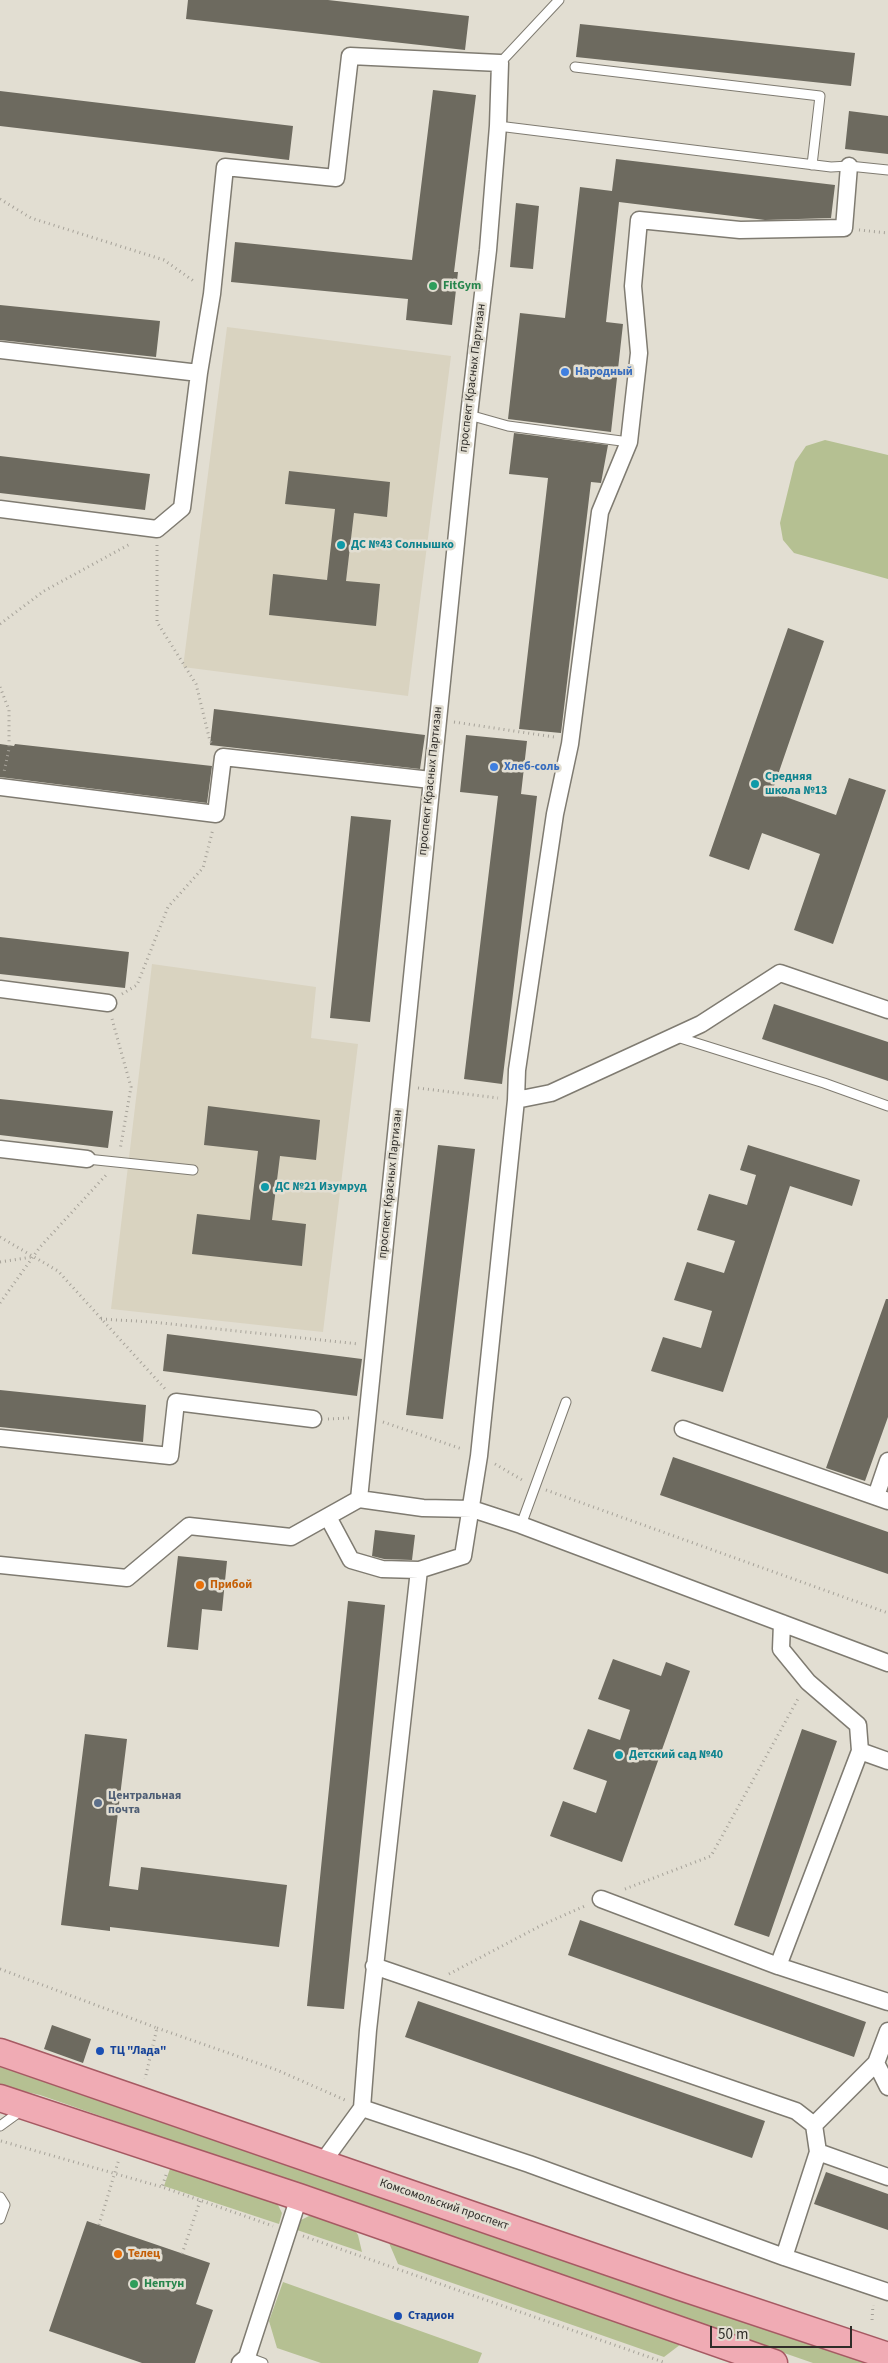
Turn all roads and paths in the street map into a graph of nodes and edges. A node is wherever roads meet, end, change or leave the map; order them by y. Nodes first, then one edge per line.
1 (559, 0) edge
2 (500, 64) junction
3 (576, 67) dead end
4 (498, 126) junction
5 (812, 165) junction
6 (849, 166) junction
7 (888, 170) edge
8 (0, 199) edge
9 (844, 228) junction
10 (888, 233) edge
11 (212, 294) junction
12 (0, 350) edge
13 (199, 373) junction
14 (469, 415) junction
15 (629, 442) junction
16 (0, 509) edge
17 (158, 530) junction
18 (0, 624) edge
19 (0, 687) edge
20 (438, 719) junction
21 (570, 739) junction
22 (223, 757) junction
23 (431, 780) junction
24 (0, 787) edge
25 (216, 814) junction
26 (0, 989) edge
27 (108, 1003) joint
28 (888, 1010) edge
29 (675, 1036) junction
30 (401, 1086) junction
31 (516, 1100) junction
32 (888, 1106) edge
33 (0, 1149) edge
34 (87, 1159) joint
35 (192, 1170) dead end
36 (0, 1237) edge
37 (32, 1257) junction
38 (0, 1262) edge
39 (101, 1319) junction
40 (375, 1345) junction
41 (176, 1402) junction
42 (566, 1402) dead end
43 (368, 1418) junction
44 (313, 1420) joint
45 (683, 1429) dead end
46 (0, 1438) edge
47 (479, 1456) junction
48 (888, 1461) edge
49 (535, 1486) junction
50 (882, 1498) edge
51 (359, 1499) junction
52 (472, 1509) junction
53 (328, 1517) junction
54 (521, 1525) junction
55 (0, 1565) edge
56 (419, 1570) junction
57 (888, 1614) edge
58 (782, 1623) junction
59 (888, 1664) edge
60 (808, 1682) junction
61 (860, 1751) junction
62 (888, 1761) edge
63 (601, 1899) junction
64 (374, 1966) junction
65 (778, 1966) junction
66 (0, 1969) edge
67 (429, 1984) junction
68 (888, 2002) edge
69 (157, 2028) junction
70 (888, 2031) edge
71 (0, 2052) edge
72 (876, 2063) junction
73 (143, 2087) dead end
74 (888, 2087) edge
75 (0, 2098) edge
76 (27, 2106) junction
77 (362, 2108) junction
78 (814, 2125) junction
79 (0, 2126) edge
80 (0, 2140) edge
81 (122, 2151) dead end
82 (818, 2152) junction
83 (322, 2163) junction
84 (168, 2166) dead end
85 (115, 2173) junction
86 (888, 2177) edge
87 (162, 2187) junction
88 (0, 2197) edge
89 (299, 2197) junction
90 (200, 2200) junction
91 (0, 2219) edge
92 (99, 2225) dead end
93 (289, 2232) junction
94 (182, 2254) dead end
95 (784, 2257) junction
96 (888, 2292) edge
97 (888, 2356) edge
98 (243, 2360) edge
99 (263, 2363) edge
100 (666, 2363) edge
101 (774, 2363) edge

1 - 2 lane
2 - 4 street, проспект Красных Партизан
2 - 11 street
3 - 5 lane
4 - 5 lane
4 - 14 street, проспект Красных Партизан
5 - 6 lane
6 - 7 lane
6 - 9 street
8 - 11 path
9 - 10 path
9 - 15 street
11 - 13 street
12 - 13 street
13 - 17 street
14 - 15 lane
14 - 20 street, проспект Красных Партизан
15 - 21 street
16 - 17 street
17 - 18 path
17 - 22 path
19 - 24 path
20 - 21 path
20 - 23 street, проспект Красных Партизан
21 - 31 street
22 - 23 street
22 - 25 street
23 - 30 street, проспект Красных Партизан
24 - 25 street
25 - 27 path
26 - 27 street
28 - 29 street
29 - 31 street
29 - 32 lane
30 - 31 path
30 - 40 street, проспект Красных Партизан
31 - 47 street
33 - 34 street
34 - 35 lane
36 - 37 path
37 - 38 path
37 - 39 path
39 - 40 path
39 - 41 path
40 - 43 street, проспект Красных Партизан
41 - 44 street
41 - 46 street
42 - 49 lane
43 - 44 path
43 - 47 path
43 - 51 street, проспект Красных Партизан
45 - 50 street
47 - 49 path
47 - 52 street
48 - 50 street
49 - 54 lane
49 - 57 path
51 - 52 street
51 - 53 street
52 - 54 street
52 - 56 street
53 - 55 street
53 - 56 street
54 - 58 street
56 - 64 street
58 - 59 street
58 - 60 street
60 - 61 street
60 - 63 path
61 - 62 street
61 - 65 street
63 - 65 street
63 - 67 path
64 - 67 street
64 - 77 street
65 - 68 street
66 - 69 path
67 - 78 street
69 - 73 path
69 - 77 path
70 - 72 street
71 - 83 main road, Комсомольский проспект
72 - 74 street
72 - 78 street
75 - 76 main road
76 - 79 lane
76 - 89 main road
77 - 83 street
77 - 95 street
78 - 82 street
80 - 85 path
81 - 85 path
82 - 86 street
82 - 95 street
83 - 97 main road, Комсомольский проспект
84 - 87 path
85 - 87 path
85 - 92 path
87 - 90 path
88 - 91 lane
89 - 93 street
89 - 101 main road
90 - 93 path
90 - 94 path
93 - 98 street
93 - 100 path
95 - 96 street
98 - 99 lane

